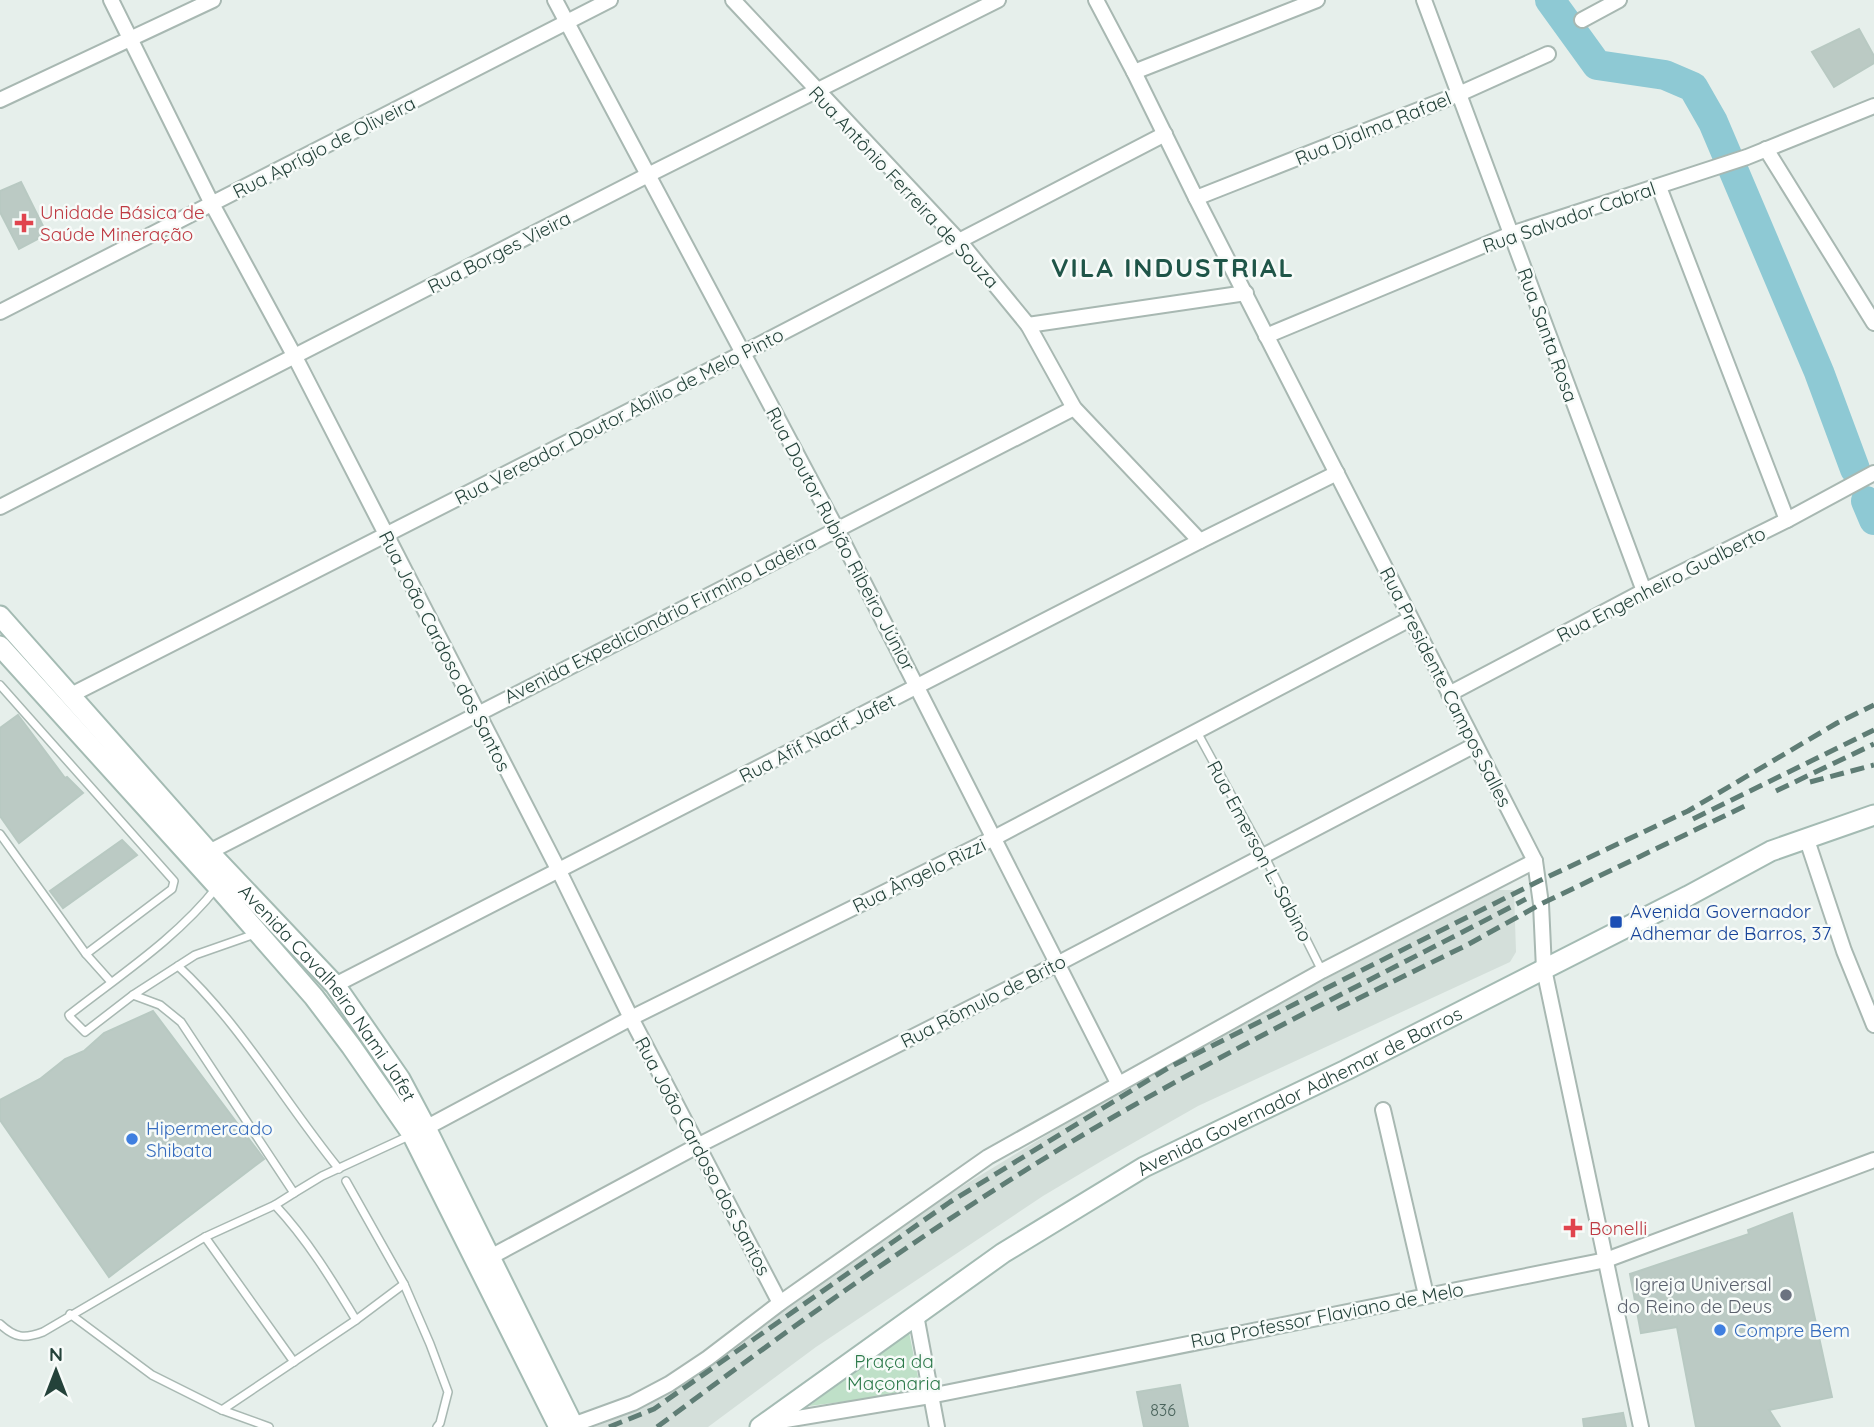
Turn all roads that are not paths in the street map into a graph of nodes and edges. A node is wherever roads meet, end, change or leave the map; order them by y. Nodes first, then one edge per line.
1 (111, 0) edge
2 (214, 0) edge
3 (555, 0) edge
4 (610, 0) edge
5 (733, 0) edge
6 (998, 0) edge
7 (1096, 0) edge
8 (1317, 0) edge
9 (1424, 0) edge
10 (1619, 0) edge
11 (1582, 20) dead end
12 (567, 23) junction
13 (130, 40) junction
14 (1548, 54) dead end
15 (1134, 72) junction
16 (816, 90) junction
17 (1459, 94) junction
18 (0, 100) edge
19 (1874, 106) edge
20 (1165, 134) junction
21 (1766, 149) junction
22 (648, 175) junction
23 (1659, 187) junction
24 (1196, 198) junction
25 (212, 204) junction
26 (1511, 234) junction
27 (960, 242) junction
28 (1246, 293) junction
29 (0, 312) edge
30 (1874, 323) edge
31 (1028, 325) junction
32 (1266, 336) junction
33 (743, 353) junction
34 (295, 357) junction
35 (1074, 408) junction
36 (1337, 473) junction
37 (1874, 473) edge
38 (0, 507) edge
39 (1787, 520) junction
40 (836, 528) junction
41 (385, 535) junction
42 (1200, 541) junction
43 (1644, 591) junction
44 (0, 617) edge
45 (1410, 618) junction
46 (0, 646) edge
47 (0, 685) edge
48 (918, 687) junction
49 (1448, 694) junction
50 (71, 695) junction
51 (477, 714) junction
52 (1196, 731) junction
53 (1475, 745) junction
54 (1874, 815) edge
55 (0, 834) edge
56 (1806, 837) junction
57 (995, 838) junction
58 (1264, 855) junction
59 (203, 858) junction
60 (1535, 861) junction
61 (559, 871) junction
62 (218, 887) junction
63 (258, 933) junction
64 (86, 954) junction
65 (1059, 963) junction
66 (178, 966) junction
67 (1544, 969) junction
68 (1322, 971) junction
69 (111, 982) junction
70 (335, 985) junction
71 (133, 995) junction
72 (631, 1018) junction
73 (1874, 1025) edge
74 (1118, 1083) junction
75 (1383, 1110) dead end
76 (419, 1131) junction
77 (699, 1145) junction
78 (1874, 1160) edge
79 (339, 1168) junction
80 (346, 1181) dead end
81 (294, 1193) junction
82 (275, 1205) junction
83 (205, 1237) junction
84 (1606, 1260) junction
85 (483, 1261) junction
86 (404, 1284) junction
87 (1426, 1295) junction
88 (780, 1303) junction
89 (70, 1314) junction
90 (916, 1315) junction
91 (356, 1320) junction
92 (0, 1324) edge
93 (294, 1362) junction
94 (930, 1396) junction
95 (222, 1410) junction
96 (764, 1425) edge
97 (568, 1426) edge
98 (269, 1427) edge
99 (437, 1427) edge
100 (937, 1427) edge
101 (1641, 1427) edge

1 - 13 street, Rua João Cardoso dos Santos
2 - 13 street
3 - 12 street, Rua Doutor Rubião Ribeiro Júnior
4 - 12 street, Rua Aprígio de Oliveira
5 - 16 street, Rua Antônio Ferreira de Souza
6 - 16 street, Rua Borges Vieira
7 - 15 street, Rua Presidente Campos Salles
8 - 15 street
9 - 17 street, Rua Santa Rosa
10 - 11 street
12 - 22 street, Rua Doutor Rubião Ribeiro Júnior
12 - 25 street, Rua Aprígio de Oliveira
13 - 18 street
13 - 25 street, Rua João Cardoso dos Santos
14 - 17 street, Rua Djalma Rafael
15 - 20 street, Rua Presidente Campos Salles
16 - 22 street, Rua Borges Vieira
16 - 27 street, Rua Antônio Ferreira de Souza
17 - 24 street, Rua Djalma Rafael
17 - 26 street, Rua Santa Rosa
19 - 21 street, Rua Salvador Cabral
20 - 24 street, Rua Presidente Campos Salles
20 - 27 street, Rua Vereador Doutor Abílio de Melo Pinto
21 - 23 street, Rua Salvador Cabral
21 - 30 street
22 - 33 street, Rua Doutor Rubião Ribeiro Júnior
22 - 34 street, Rua Borges Vieira
23 - 26 street, Rua Salvador Cabral
23 - 39 street
24 - 28 street, Rua Presidente Campos Salles
25 - 29 street, Rua Aprígio de Oliveira
25 - 34 street, Rua João Cardoso dos Santos
26 - 32 street, Rua Salvador Cabral
26 - 43 street, Rua Santa Rosa
27 - 31 street, Rua Antônio Ferreira de Souza
27 - 33 street, Rua Vereador Doutor Abílio de Melo Pinto
28 - 31 street
28 - 32 street, Rua Presidente Campos Salles
31 - 35 street, Rua Antônio Ferreira de Souza
32 - 36 street, Rua Presidente Campos Salles
33 - 40 street, Rua Doutor Rubião Ribeiro Júnior
33 - 41 street, Rua Vereador Doutor Abílio de Melo Pinto
34 - 38 street, Rua Borges Vieira
34 - 41 street, Rua João Cardoso dos Santos
35 - 40 street, Avenida Expedicionário Firmino Ladeira
35 - 42 street, Rua Antônio Ferreira de Souza
36 - 42 street, Rua Afif Nacif Jafet
36 - 45 street, Rua Presidente Campos Salles
37 - 39 street, Rua Engenheiro Gualberto
39 - 43 street, Rua Engenheiro Gualberto
40 - 48 street, Rua Doutor Rubião Ribeiro Júnior
40 - 51 street, Avenida Expedicionário Firmino Ladeira
41 - 50 street, Rua Vereador Doutor Abílio de Melo Pinto
41 - 51 street, Rua João Cardoso dos Santos
42 - 48 street, Rua Afif Nacif Jafet
43 - 49 street, Rua Engenheiro Gualberto
44 - 50 main road, Avenida Cavalheiro Nami Jafet
45 - 49 street, Rua Presidente Campos Salles
45 - 52 street, Rua Ângelo Rizzi
46 - 59 main road, Avenida Cavalheiro Nami Jafet
47 - 64 lane
48 - 57 street, Rua Doutor Rubião Ribeiro Júnior
48 - 61 street, Rua Afif Nacif Jafet
49 - 53 street, Rua Presidente Campos Salles
50 - 59 main road, Avenida Cavalheiro Nami Jafet
51 - 59 street, Avenida Expedicionário Firmino Ladeira
51 - 61 street, Rua João Cardoso dos Santos
52 - 57 street, Rua Ângelo Rizzi
52 - 58 lane, Rua Emerson L. Sabino
53 - 58 street, Rua Rômulo de Brito
53 - 60 street, Rua Presidente Campos Salles
54 - 56 main road, Avenida Governador Adhemar de Barros
55 - 64 lane
56 - 67 main road, Avenida Governador Adhemar de Barros
56 - 73 street
57 - 65 street, Rua Doutor Rubião Ribeiro Júnior
57 - 72 street, Rua Ângelo Rizzi
58 - 65 street, Rua Rômulo de Brito
58 - 68 lane, Rua Emerson L. Sabino
59 - 62 main road, Avenida Cavalheiro Nami Jafet
59 - 70 main road, Avenida Cavalheiro Nami Jafet
60 - 67 street, Rua Presidente Campos Salles
60 - 68 street
61 - 70 street, Rua Afif Nacif Jafet
61 - 72 street, Rua João Cardoso dos Santos
62 - 63 main road, Avenida Cavalheiro Nami Jafet
62 - 69 lane
63 - 66 lane
63 - 76 main road, Avenida Cavalheiro Nami Jafet
64 - 69 lane
65 - 74 street, Rua Doutor Rubião Ribeiro Júnior
65 - 77 street, Rua Rômulo de Brito
66 - 71 lane
66 - 79 lane
67 - 84 street, Rua Presidente Campos Salles
67 - 90 main road, Avenida Governador Adhemar de Barros
68 - 74 street
69 - 71 lane
70 - 76 main road, Avenida Cavalheiro Nami Jafet
71 - 81 lane
72 - 76 street, Rua Ângelo Rizzi
72 - 77 street, Rua João Cardoso dos Santos
74 - 88 street
75 - 87 street
76 - 79 lane
76 - 85 main road, Avenida Cavalheiro Nami Jafet
77 - 85 street, Rua Rômulo de Brito
77 - 88 street, Rua João Cardoso dos Santos
78 - 84 street, Rua Professor Flaviano de Melo
79 - 81 lane
80 - 86 lane
81 - 82 lane
82 - 83 lane
82 - 91 lane
83 - 89 lane
83 - 93 lane
84 - 87 street, Rua Professor Flaviano de Melo
84 - 101 street, Rua Presidente Campos Salles
85 - 97 main road, Avenida Cavalheiro Nami Jafet
86 - 91 lane
86 - 99 lane
87 - 94 street, Rua Professor Flaviano de Melo
88 - 97 street
89 - 92 lane
89 - 95 lane
90 - 94 street
90 - 96 main road, Avenida Governador Adhemar de Barros
91 - 93 lane
93 - 95 lane
94 - 96 street, Rua Professor Flaviano de Melo
94 - 100 street
95 - 98 lane

